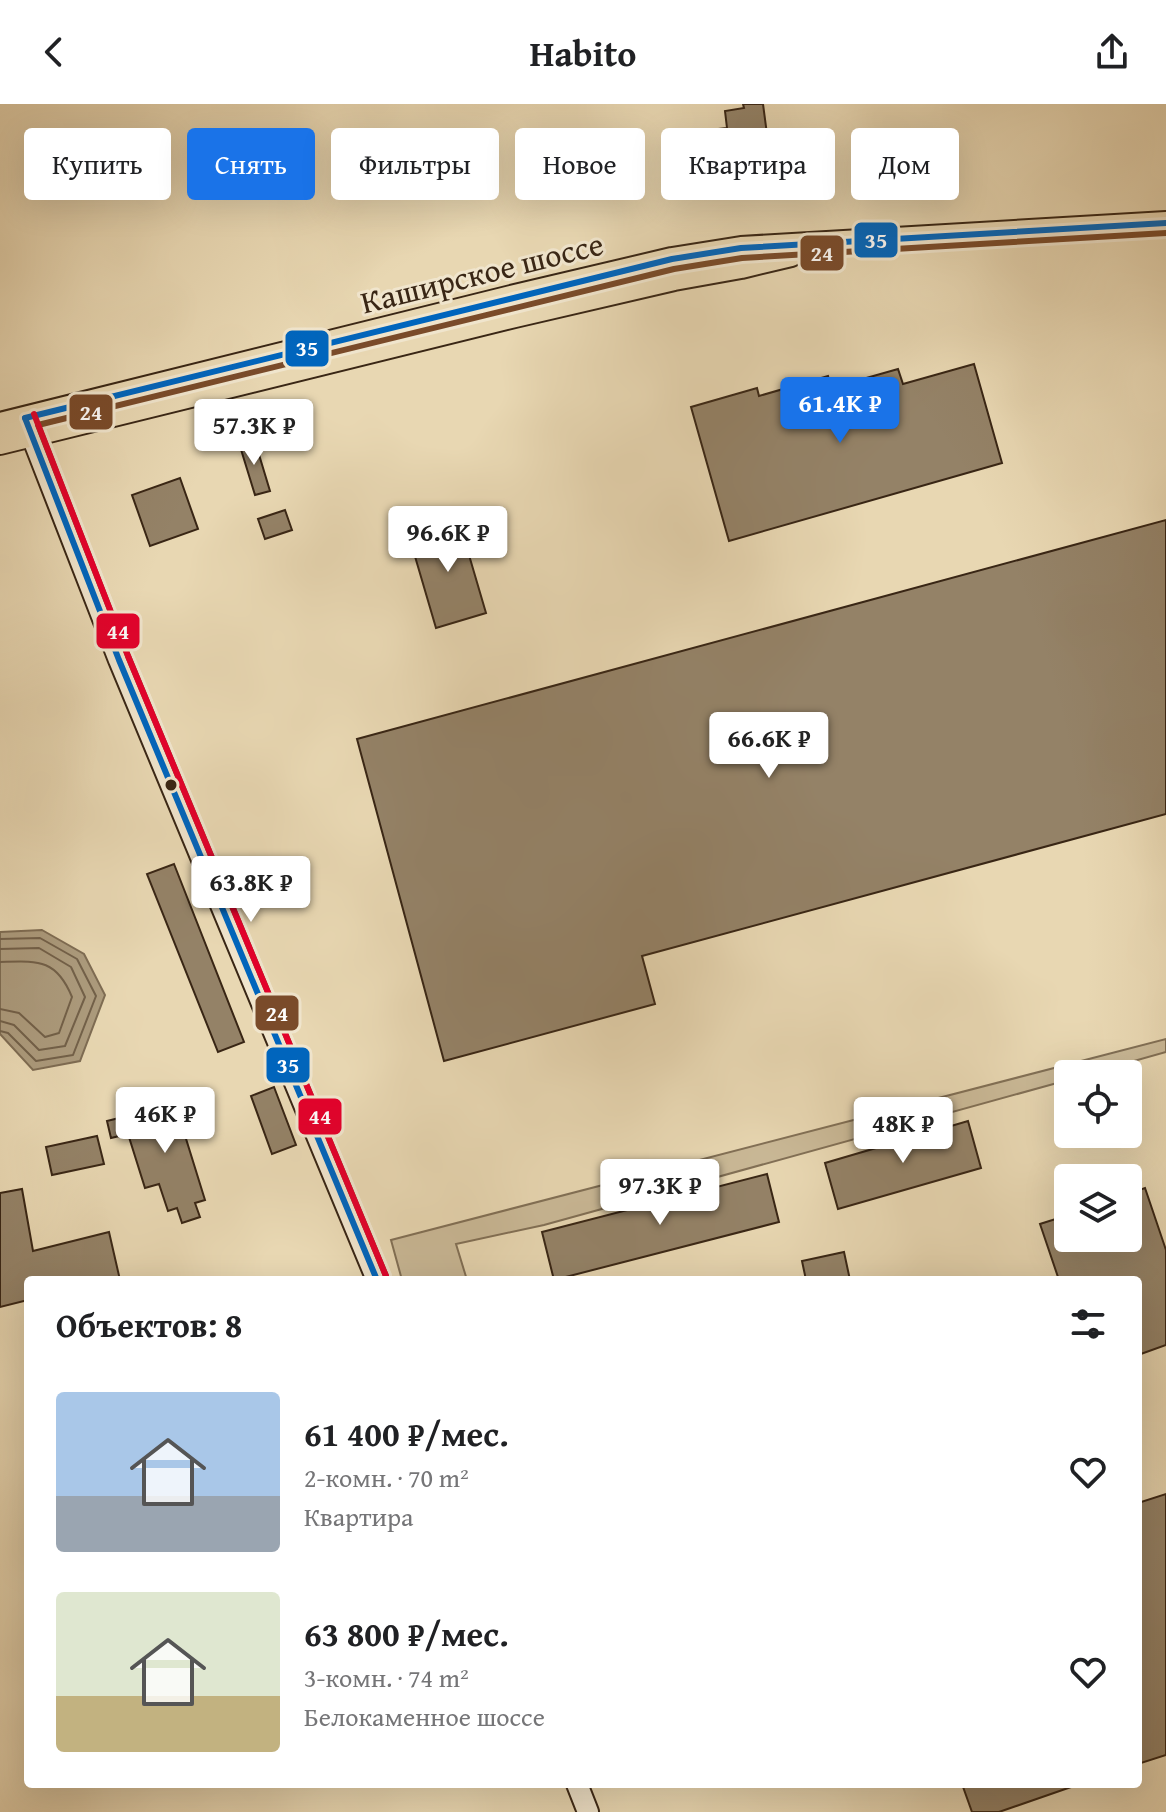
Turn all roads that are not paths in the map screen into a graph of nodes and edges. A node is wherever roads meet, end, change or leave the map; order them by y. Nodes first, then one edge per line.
1 (1166, 223) edge
2 (0, 424) edge
3 (28, 426) junction
4 (0, 443) edge
5 (375, 1276) edge
6 (579, 1788) edge
7 (588, 1812) edge

1 - 3 main road, Каширское шоссе
2 - 3 main road, Каширское шоссе
3 - 4 main road, Каширское шоссе
3 - 5 main road
6 - 7 main road

